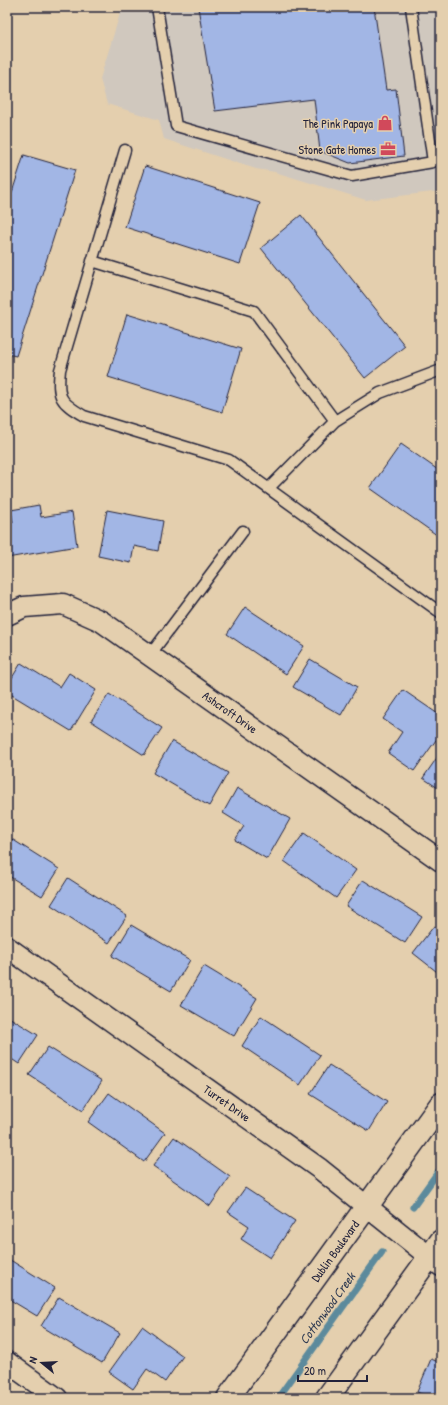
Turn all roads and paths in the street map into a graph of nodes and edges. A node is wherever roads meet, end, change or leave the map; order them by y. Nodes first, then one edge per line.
1 (157, 7) edge
2 (411, 7) edge
3 (125, 150) dead end
4 (92, 261) junction
5 (441, 370) edge
6 (335, 421) junction
7 (269, 488) junction
8 (242, 531) dead end
9 (441, 614) edge
10 (7, 615) edge
11 (150, 655) junction
12 (441, 861) edge
13 (7, 947) edge
14 (441, 1104) edge
15 (367, 1207) junction
16 (437, 1255) edge
17 (7, 1362) edge
18 (57, 1398) edge
19 (228, 1398) edge
20 (327, 1398) edge

1 - 2 lane
3 - 4 lane
4 - 6 lane
4 - 7 lane
5 - 6 lane
6 - 7 lane
7 - 9 lane
8 - 11 lane
10 - 11 street, Ashcroft Drive
11 - 12 street, Ashcroft Drive
13 - 15 street, Turret Drive
14 - 15 main road, Dublin Boulevard
15 - 16 street, Turret Drive
15 - 19 main road, Dublin Boulevard
16 - 20 main road
17 - 18 street

